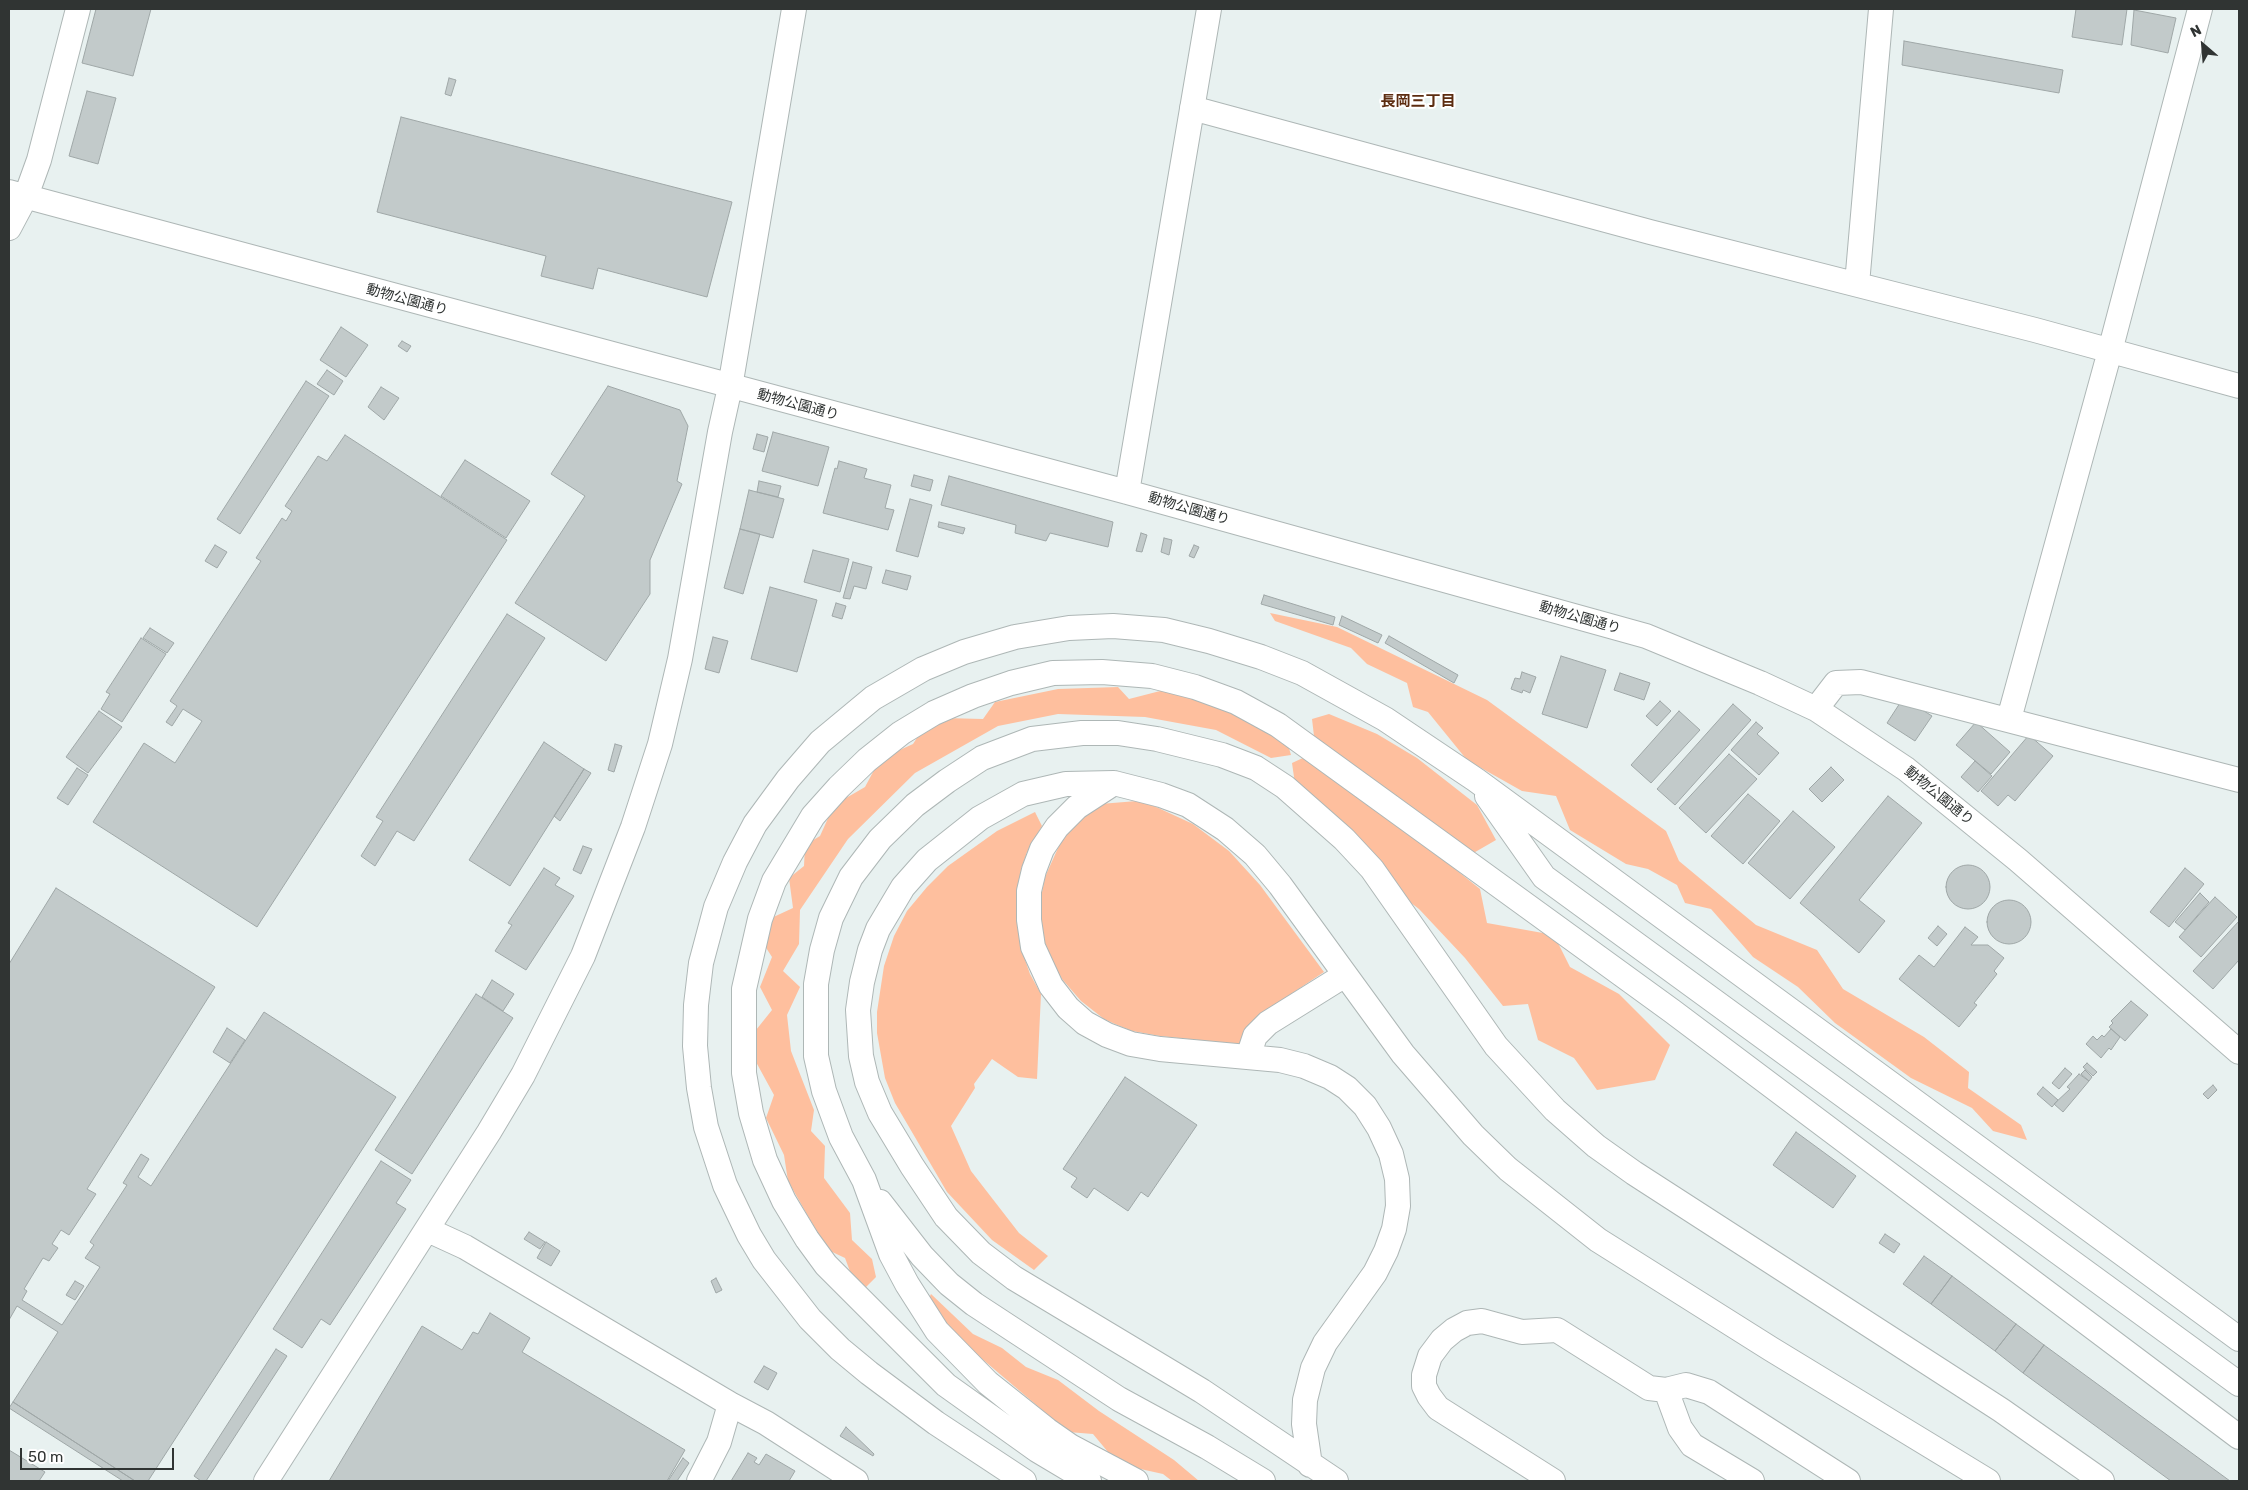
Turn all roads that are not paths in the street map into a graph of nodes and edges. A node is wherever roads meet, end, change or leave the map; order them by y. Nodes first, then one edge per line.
1 (78, 9) edge
2 (794, 9) edge
3 (1209, 9) edge
4 (1881, 9) edge
5 (2200, 9) edge
6 (1192, 108) junction
7 (18, 194) edge
8 (9, 228) edge
9 (1857, 284) junction
10 (2110, 351) junction
11 (2239, 386) edge
12 (730, 387) junction
13 (1127, 492) junction
14 (1816, 709) junction
15 (2008, 719) junction
16 (1476, 780) junction
17 (2239, 780) edge
18 (1114, 783) junction
19 (1345, 975) junction
20 (2239, 1052) edge
21 (1248, 1057) junction
22 (864, 1180) junction
23 (428, 1230) junction
24 (2239, 1339) edge
25 (2239, 1384) edge
26 (946, 1385) junction
27 (1666, 1390) junction
28 (730, 1404) junction
29 (2239, 1437) edge
30 (1310, 1466) junction
31 (848, 1479) edge
32 (266, 1481) edge
33 (698, 1481) edge
34 (1024, 1481) edge
35 (1032, 1481) edge
36 (1089, 1481) edge
37 (1136, 1481) edge
38 (1263, 1481) edge
39 (1336, 1481) edge
40 (1553, 1481) edge
41 (1752, 1481) edge
42 (1848, 1481) edge
43 (1988, 1481) edge
44 (2102, 1481) edge

1 - 7 street
2 - 12 street
3 - 6 street
4 - 9 street
5 - 10 street
6 - 9 street
6 - 13 street
7 - 8 street
7 - 12 street, 動物公園通り
9 - 10 street
10 - 11 street
10 - 15 street
12 - 13 street, 動物公園通り
12 - 23 street
13 - 14 street, 動物公園通り
14 - 15 street
14 - 20 street, 動物公園通り
15 - 17 street
16 - 24 street
16 - 25 street
16 - 34 street
18 - 19 street
18 - 21 street
18 - 30 street
19 - 21 street
19 - 43 street
21 - 30 street
22 - 37 street
22 - 38 street
22 - 44 street
23 - 28 street
23 - 32 street
26 - 29 street
26 - 35 street
26 - 36 street
27 - 40 street
27 - 41 street
27 - 42 street
28 - 31 street
28 - 33 street
30 - 39 street

